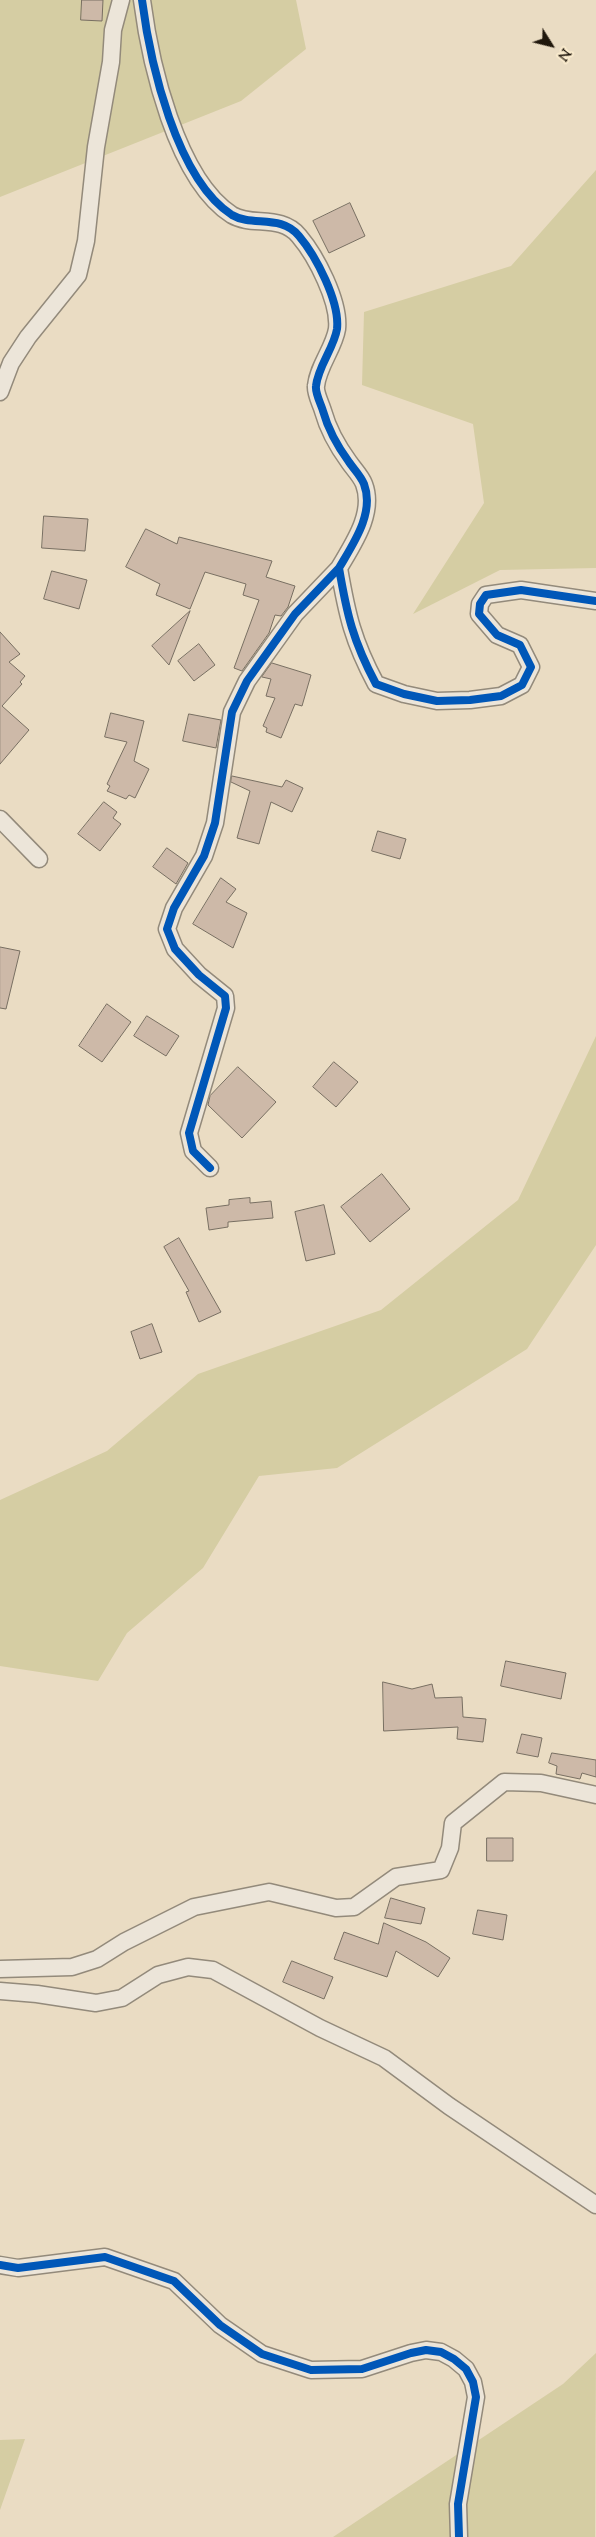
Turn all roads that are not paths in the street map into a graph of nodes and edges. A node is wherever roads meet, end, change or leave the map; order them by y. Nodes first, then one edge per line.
1 (121, 0) edge
2 (142, 0) edge
3 (0, 392) edge
4 (339, 568) junction
5 (596, 601) edge
6 (0, 819) edge
7 (39, 859) dead end
8 (210, 1168) dead end
9 (596, 1795) edge
10 (0, 1968) edge
11 (0, 1992) edge
12 (596, 2205) edge
13 (0, 2265) edge
14 (458, 2537) edge

1 - 3 street
2 - 4 street
4 - 5 street
4 - 8 street
6 - 7 street
9 - 10 street
11 - 12 street
13 - 14 street

